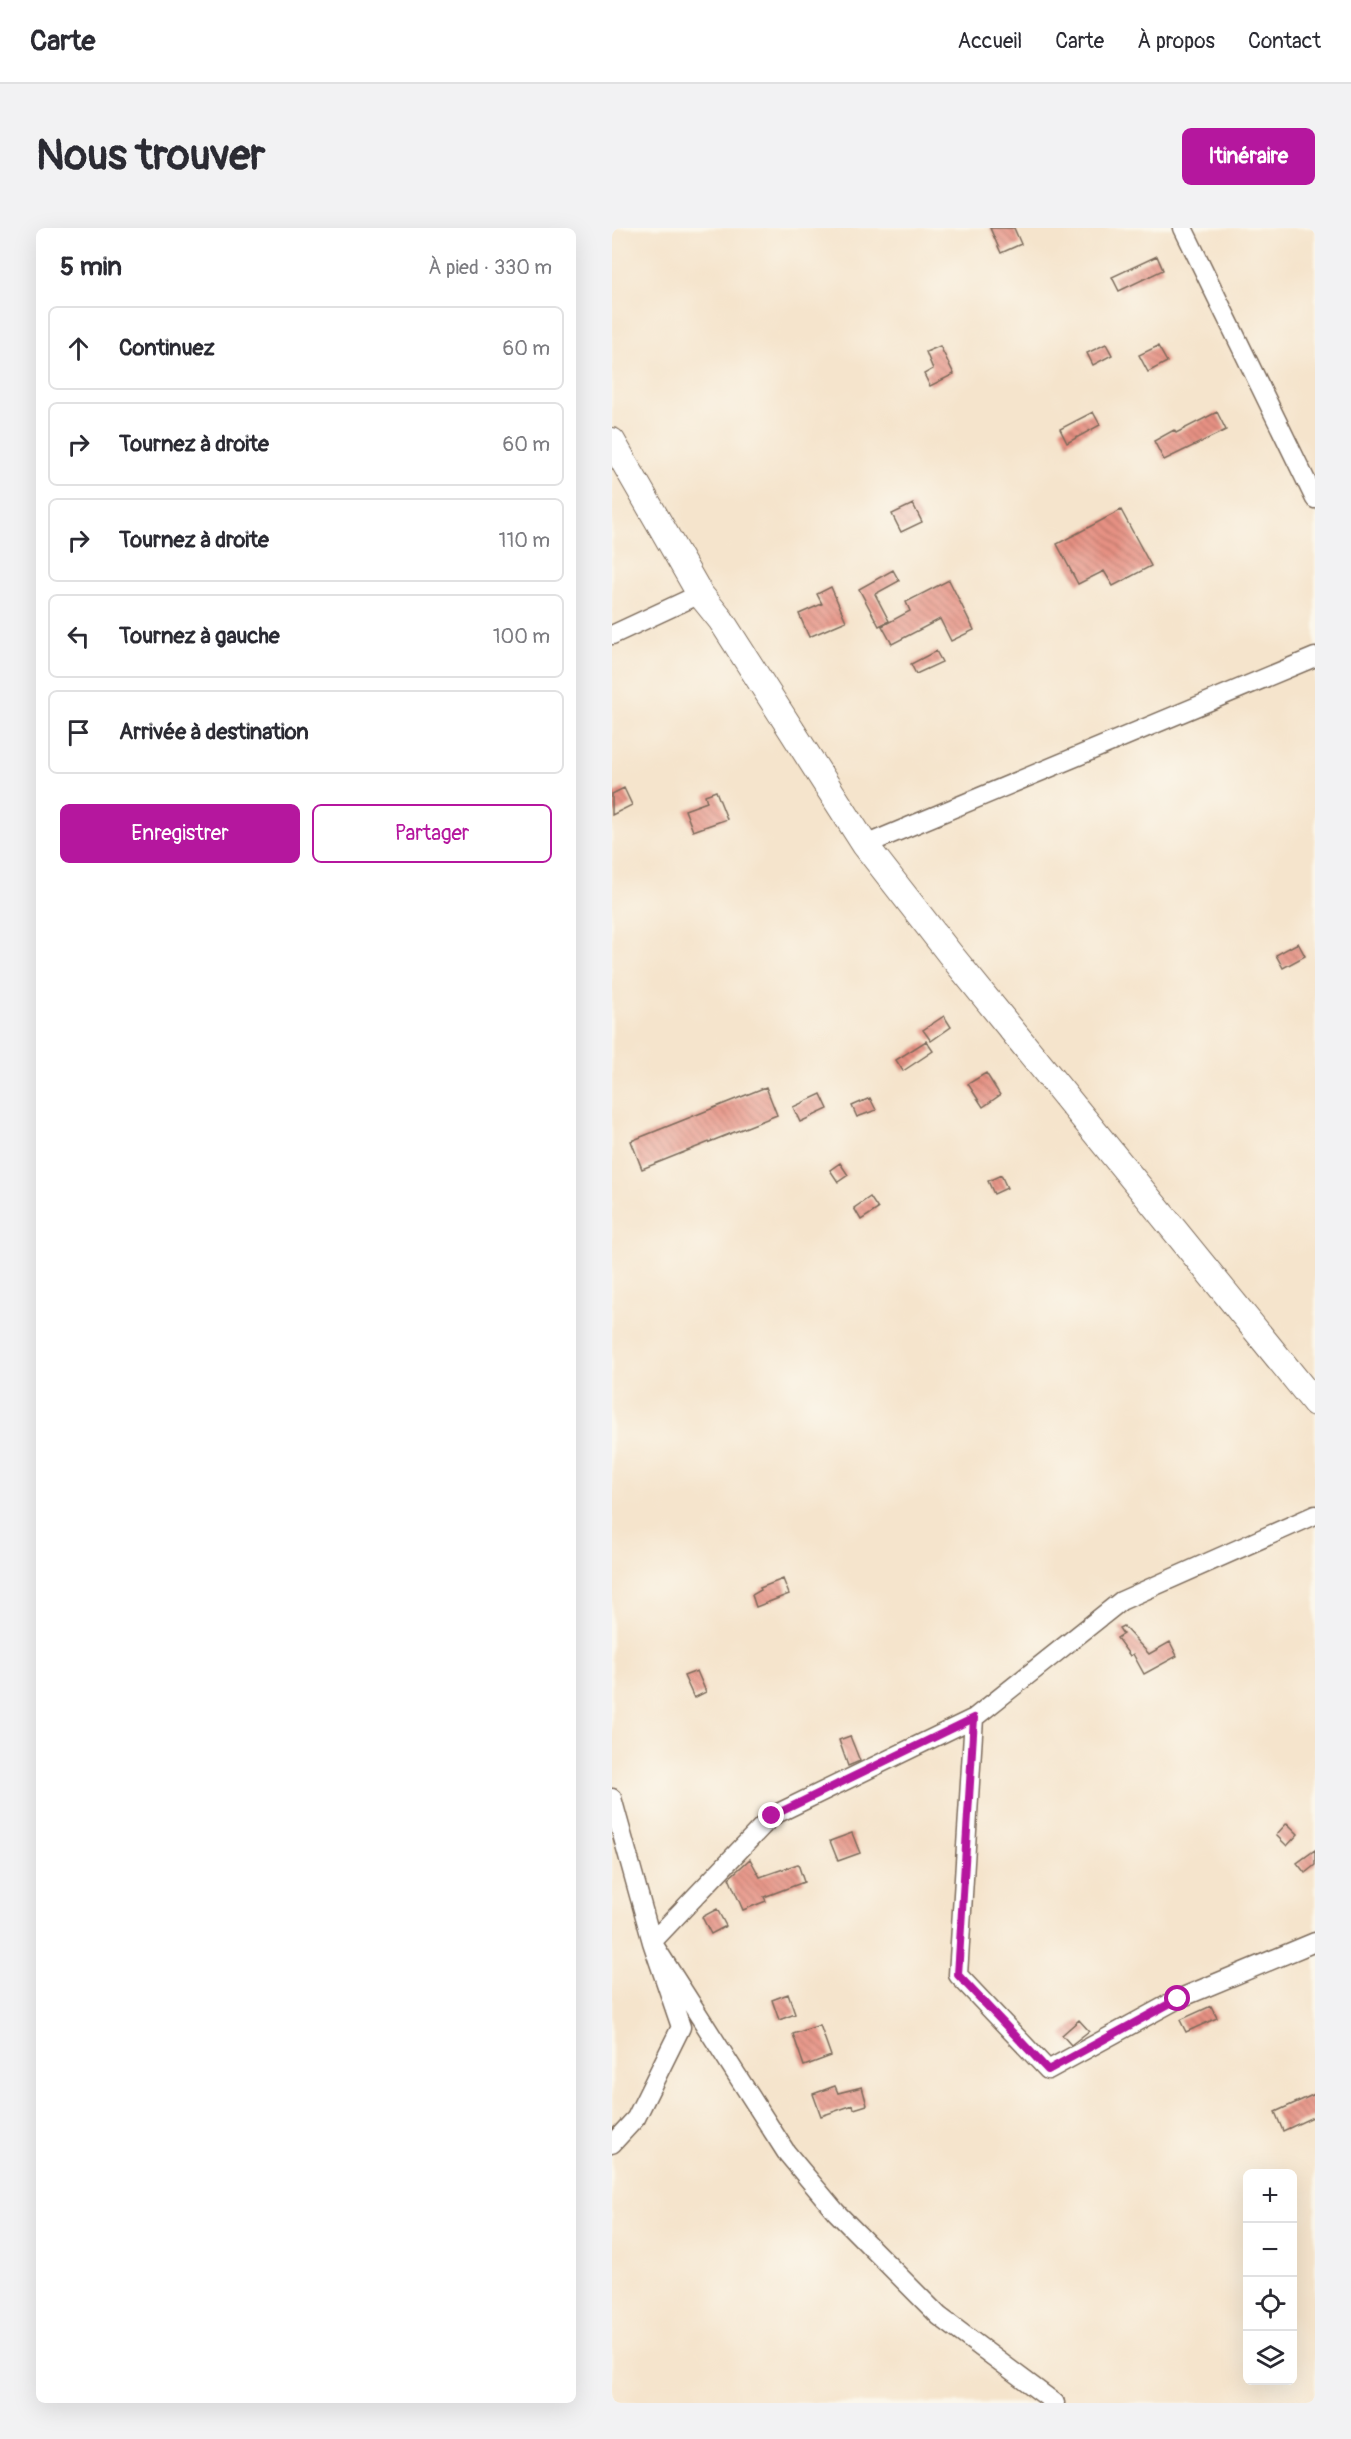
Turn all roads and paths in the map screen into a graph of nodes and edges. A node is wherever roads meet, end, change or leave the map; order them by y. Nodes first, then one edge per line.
1 (1183, 228) edge
2 (612, 441) edge
3 (1315, 499) edge
4 (700, 594) junction
5 (612, 635) edge
6 (1315, 657) edge
7 (865, 845) junction
8 (1315, 1403) edge
9 (1315, 1515) edge
10 (974, 1718) junction
11 (612, 1798) edge
12 (652, 1942) junction
13 (1315, 1942) edge
14 (612, 2144) edge
15 (1055, 2403) edge

1 - 3 street
2 - 4 main road
4 - 5 street
4 - 7 main road
6 - 7 street
7 - 8 main road
9 - 10 street
10 - 12 street
10 - 13 street
11 - 12 street
12 - 14 street
12 - 15 street

